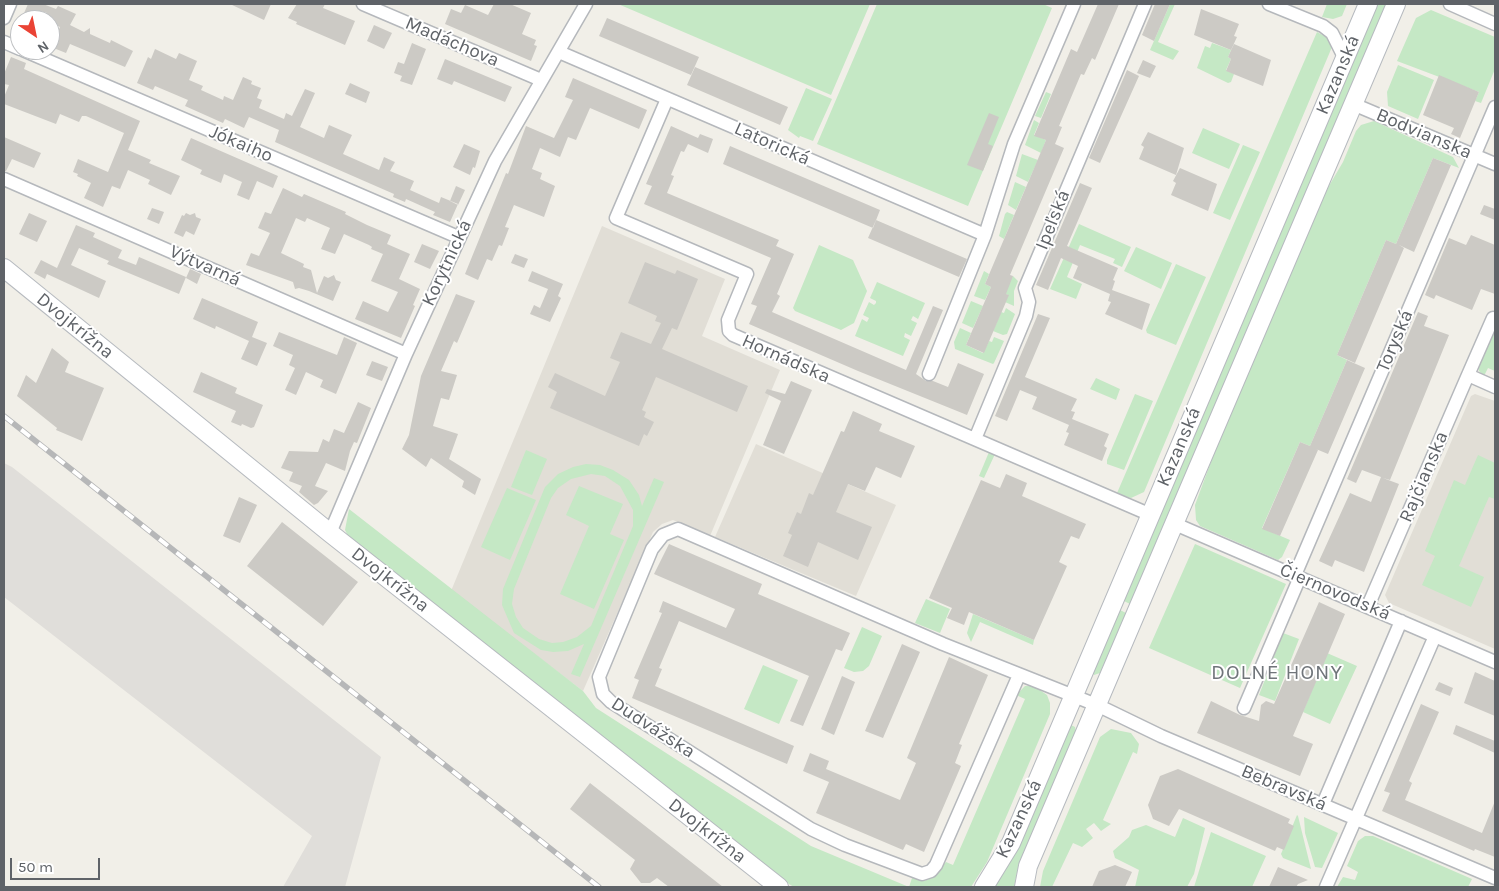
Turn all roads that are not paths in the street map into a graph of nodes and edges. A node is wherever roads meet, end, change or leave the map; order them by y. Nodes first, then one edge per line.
1 (10, 4) edge
2 (363, 4) edge
3 (586, 4) edge
4 (1074, 4) edge
5 (1145, 4) edge
6 (1269, 4) edge
7 (1368, 4) edge
8 (1396, 4) edge
9 (1450, 4) edge
10 (4, 18) edge
11 (1495, 24) edge
12 (560, 52) junction
13 (1345, 59) junction
14 (48, 60) edge
15 (541, 80) junction
16 (667, 99) junction
17 (1353, 104) junction
18 (1495, 108) edge
19 (1475, 156) junction
20 (1495, 164) edge
21 (4, 179) edge
22 (986, 235) junction
23 (458, 237) junction
24 (4, 268) edge
25 (1495, 319) edge
26 (406, 354) junction
27 (929, 374) dead end
28 (1468, 375) junction
29 (1495, 387) edge
30 (975, 439) junction
31 (1151, 515) junction
32 (1175, 524) junction
33 (330, 533) junction
34 (1296, 580) junction
35 (1368, 606) junction
36 (1401, 621) junction
37 (1435, 636) junction
38 (1495, 662) edge
39 (1019, 675) junction
40 (1074, 696) junction
41 (1098, 706) junction
42 (1244, 708) dead end
43 (1323, 804) junction
44 (1356, 818) junction
45 (1495, 878) edge
46 (780, 887) edge
47 (984, 887) edge
48 (1024, 887) edge
49 (1326, 887) edge

1 - 10 street
2 - 15 street, Madáchova
3 - 12 street, Korytnická
4 - 22 street
5 - 30 street, Ipeľská
6 - 13 street
7 - 13 main road, Kazanská
8 - 17 main road, Kazanská
9 - 11 street
12 - 15 street, Korytnická
12 - 16 street, Latorická
13 - 31 main road, Kazanská
14 - 23 street, Jókaiho
15 - 23 street, Korytnická
16 - 22 street, Latorická
16 - 30 street, Hornádska
17 - 19 street, Bodvianska
17 - 32 main road, Kazanská
18 - 19 street, Toryská
19 - 20 street, Bodvianska
19 - 34 street, Toryská
21 - 26 street, Výtvarná
22 - 27 street
23 - 26 street, Korytnická
24 - 33 main road, Dvojkrížna
25 - 28 street, Rajčianska
26 - 33 street, Korytnická
28 - 29 street
28 - 35 street, Rajčianska
30 - 31 street, Hornádska
31 - 40 main road, Kazanská
32 - 34 street, Čiernovodská
32 - 41 main road, Kazanská
33 - 46 main road, Dvojkrížna
34 - 35 street, Čiernovodská
34 - 42 street, Toryská
35 - 36 street, Čiernovodská
36 - 37 street, Čiernovodská
36 - 43 street
37 - 38 street, Čiernovodská
37 - 44 street
39 - 39 street, Dudvážska
39 - 40 street, Dudvážska
40 - 41 street, Bebravská
40 - 47 main road, Kazanská
41 - 43 street, Bebravská
41 - 48 main road, Kazanská
43 - 44 street, Bebravská
44 - 45 street, Bebravská
44 - 49 street

